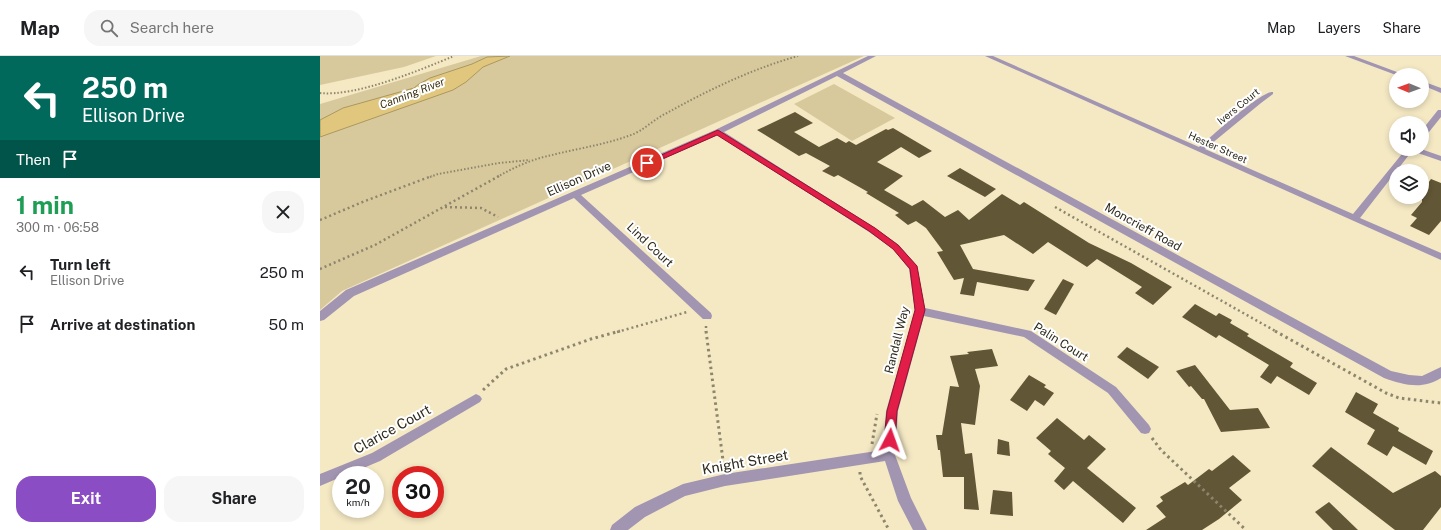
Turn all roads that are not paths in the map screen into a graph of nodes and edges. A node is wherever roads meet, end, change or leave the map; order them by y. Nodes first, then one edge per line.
1 (873, 56) edge
2 (988, 56) edge
3 (1348, 56) edge
4 (1389, 70) edge
5 (837, 73) junction
6 (1429, 86) edge
7 (1441, 91) edge
8 (1271, 93) dead end
9 (1441, 112) edge
10 (1429, 127) edge
11 (718, 132) junction
12 (1200, 150) junction
13 (1429, 155) edge
14 (1404, 156) edge
15 (1441, 159) edge
16 (575, 194) junction
17 (1354, 219) junction
18 (1441, 257) edge
19 (920, 310) junction
20 (708, 316) road end
21 (320, 317) edge
22 (1441, 372) edge
23 (476, 399) road end
24 (1145, 428) road end
25 (889, 455) junction
26 (320, 480) edge
27 (616, 530) edge
28 (920, 530) edge

1 - 5 street, Ellison Drive
2 - 12 street, Hester Street
3 - 4 street
5 - 11 street, Ellison Drive
5 - 22 street, Moncrieff Road
6 - 7 street
8 - 12 street, Ivers Court
9 - 10 street
11 - 16 street, Ellison Drive
11 - 19 street, Randall Way
12 - 17 street, Hester Street
13 - 15 street
14 - 17 street
16 - 20 street, Lind Court
16 - 21 street, Ellison Drive
17 - 18 street, Hester Street
19 - 24 street, Palin Court
19 - 25 street, Randall Way
23 - 26 street, Clarice Court
25 - 27 street, Knight Street
25 - 28 street, Randall Way

